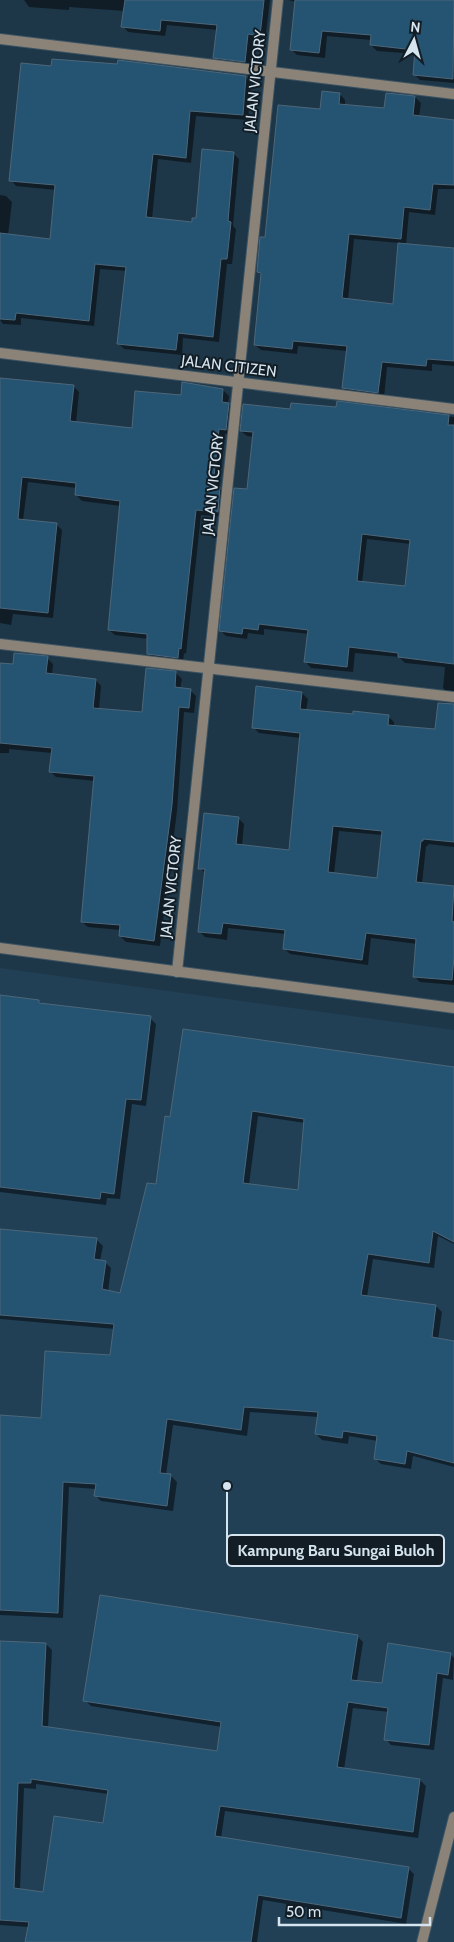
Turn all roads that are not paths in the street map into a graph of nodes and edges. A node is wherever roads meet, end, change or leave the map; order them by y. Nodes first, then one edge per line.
1 (278, 0) edge
2 (0, 39) edge
3 (271, 72) junction
4 (454, 94) edge
5 (0, 353) edge
6 (238, 382) junction
7 (454, 409) edge
8 (0, 644) edge
9 (209, 668) junction
10 (454, 697) edge
11 (0, 948) edge
12 (178, 972) junction
13 (454, 1008) edge
14 (454, 1817) edge
15 (422, 1942) edge

1 - 3 street, JALAN VICTORY
2 - 3 street
3 - 4 street
3 - 6 street, JALAN VICTORY
5 - 6 street, JALAN CITIZEN
6 - 7 street, JALAN CITIZEN
6 - 9 street, JALAN VICTORY
8 - 9 street
9 - 10 street
9 - 12 street, JALAN VICTORY
11 - 12 street
12 - 13 street
14 - 15 street

